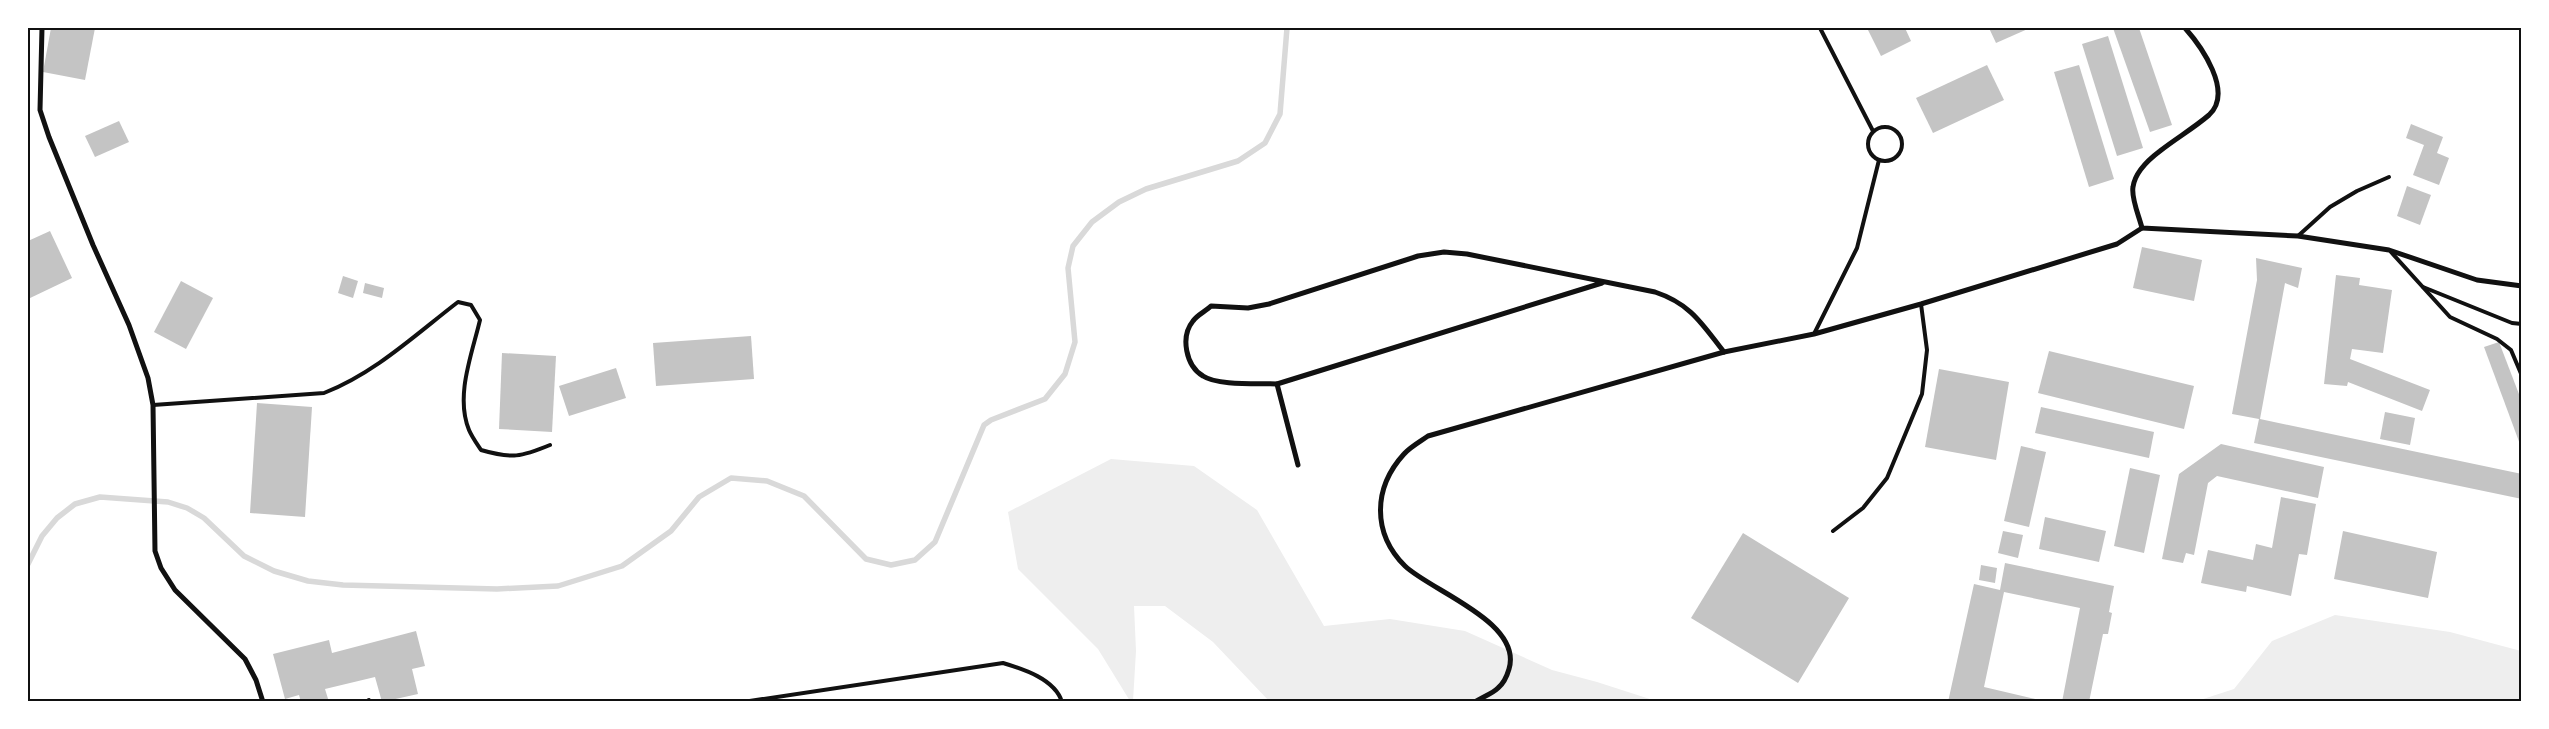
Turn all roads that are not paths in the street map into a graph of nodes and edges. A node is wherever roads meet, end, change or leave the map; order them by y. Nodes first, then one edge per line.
1 (42, 28) edge
2 (1820, 28) edge
3 (2185, 28) edge
4 (1873, 131) junction
5 (1879, 160) junction
6 (2388, 177) dead end
7 (2142, 228) junction
8 (2298, 236) junction
9 (2389, 250) junction
10 (1602, 283) junction
11 (2522, 286) edge
12 (2422, 287) junction
13 (1921, 304) junction
14 (2522, 324) edge
15 (1814, 334) junction
16 (1724, 352) junction
17 (2522, 376) edge
18 (1277, 384) junction
19 (153, 405) junction
20 (550, 444) dead end
21 (1298, 465) dead end
22 (1833, 531) dead end
23 (263, 702) edge
24 (743, 702) edge
25 (1062, 702) edge
26 (1475, 702) edge

1 - 19 street
2 - 4 lane
3 - 7 street
4 - 5 lane
4 - 5 lane
5 - 15 lane
6 - 8 lane
7 - 8 street
7 - 13 street
8 - 9 street
9 - 11 street
9 - 12 lane
10 - 16 street
10 - 18 street
10 - 18 street
12 - 14 lane
12 - 17 lane
13 - 15 street
13 - 22 lane
15 - 16 street
16 - 26 street
18 - 21 street
19 - 20 lane
19 - 23 street
24 - 25 lane

